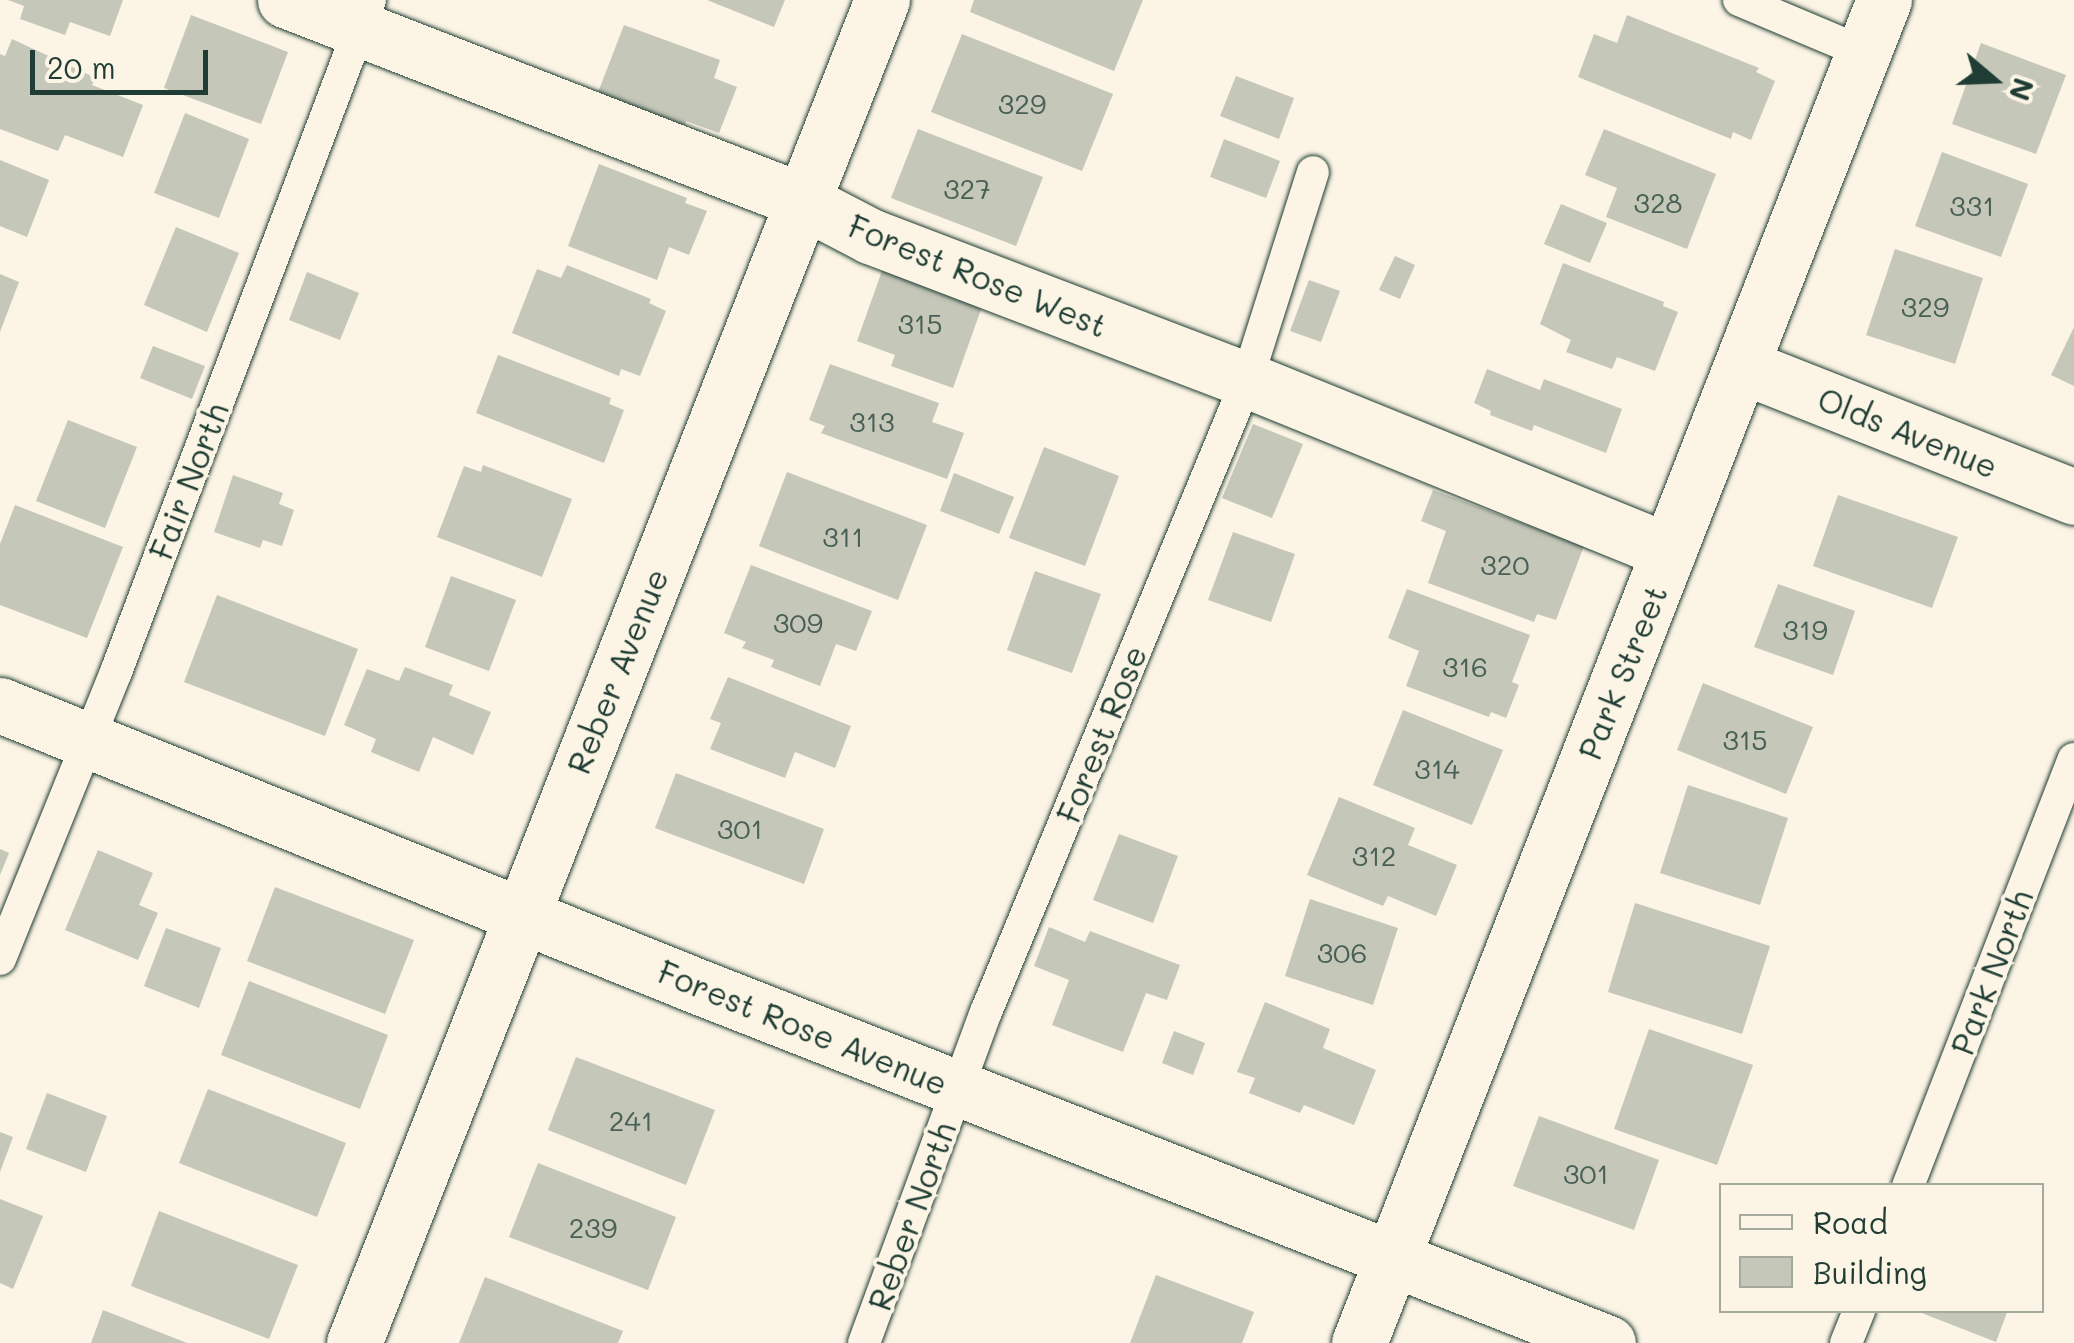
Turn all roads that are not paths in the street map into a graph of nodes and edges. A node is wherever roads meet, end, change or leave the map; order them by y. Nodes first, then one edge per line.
1 (285, 0) edge
2 (882, 0) edge
3 (1738, 0) edge
4 (1884, 0) edge
5 (365, 14) edge
6 (1863, 52) junction
7 (1313, 172) dead end
8 (803, 201) junction
9 (1742, 366) junction
10 (1248, 380) junction
11 (2074, 497) edge
12 (1670, 551) junction
13 (0, 705) edge
14 (88, 740) junction
15 (2074, 758) edge
16 (521, 913) junction
17 (0, 959) edge
18 (958, 1088) junction
19 (1909, 1183) edge
20 (1392, 1256) junction
21 (1858, 1313) edge
22 (354, 1343) edge
23 (864, 1343) edge
24 (1359, 1343) edge
25 (1608, 1343) edge
26 (1846, 1343) edge

1 - 5 street, Forest Rose West
2 - 8 street, Reber Avenue
3 - 6 lane
4 - 6 street, Park Street
5 - 8 street, Forest Rose West
5 - 14 lane, Fair North
6 - 9 street, Park Street
7 - 10 lane
8 - 10 street, Forest Rose West
8 - 16 street, Reber Avenue
9 - 11 street, Olds Avenue
9 - 12 street, Park Street
10 - 12 street, Forest Rose West
10 - 18 lane, Forest Rose
12 - 20 street, Park Street
13 - 14 street, Forest Rose Avenue
14 - 16 street, Forest Rose Avenue
14 - 17 lane, Fair North
15 - 19 lane, Park North
16 - 18 street, Forest Rose Avenue
16 - 22 street, Reber Avenue
18 - 20 street, Forest Rose Avenue
18 - 23 lane, Reber North
20 - 24 street, Park Street
20 - 25 street, Forest Rose Avenue
21 - 26 lane

